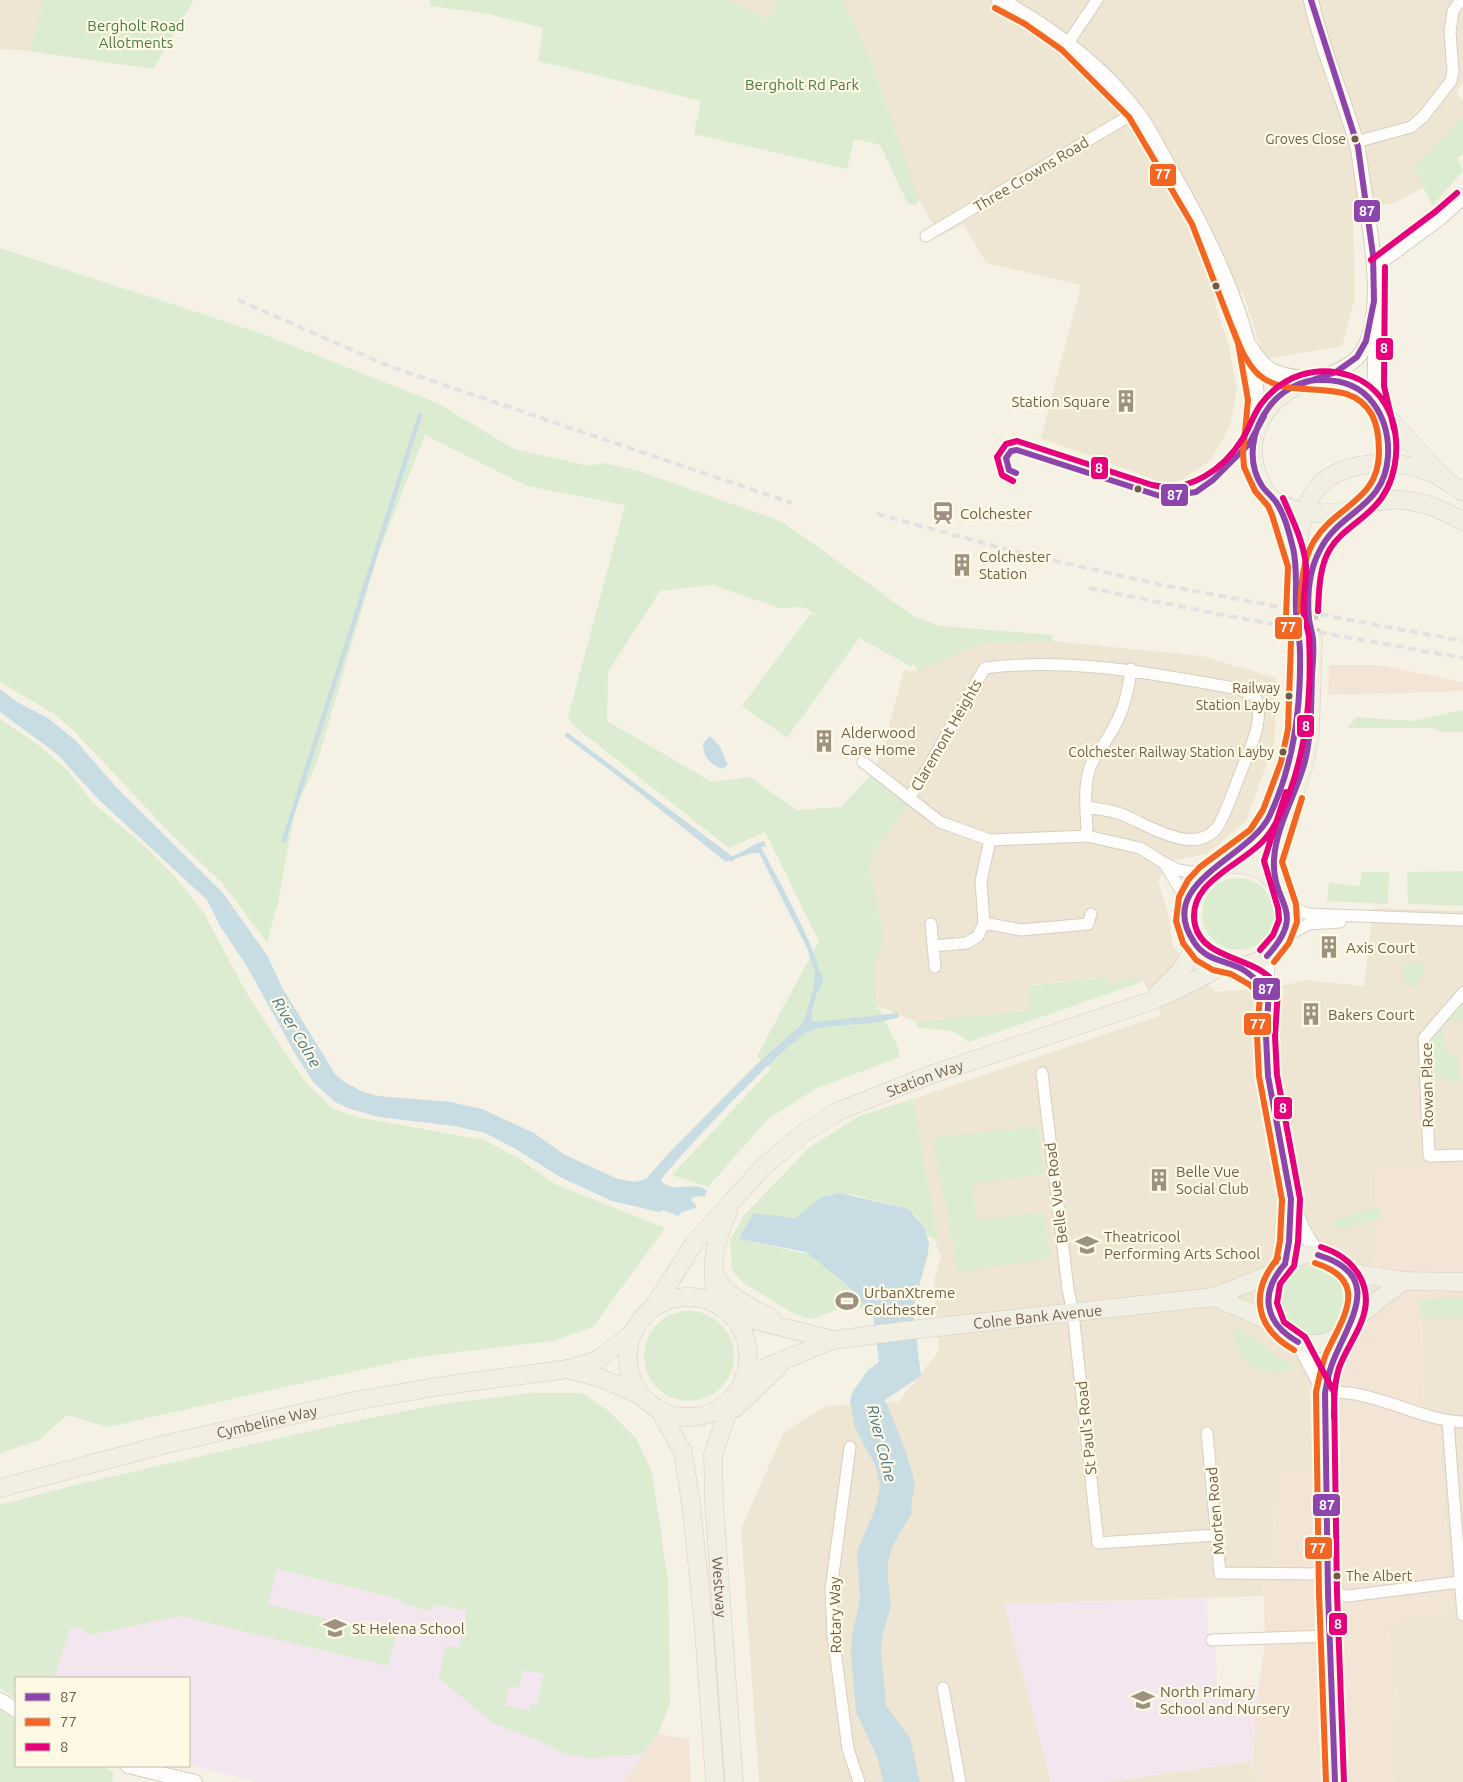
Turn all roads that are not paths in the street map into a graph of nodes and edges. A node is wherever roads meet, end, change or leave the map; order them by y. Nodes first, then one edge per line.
1 (999, 0) edge
2 (1097, 0) edge
3 (1311, 0) edge
4 (1461, 0) edge
5 (1068, 43) junction
6 (1136, 112) junction
7 (1356, 142) junction
8 (1463, 199) edge
9 (926, 236) dead end
10 (1376, 267) junction
11 (1374, 303) junction
12 (1246, 341) junction
13 (1315, 380) junction
14 (1378, 407) junction
15 (1255, 434) junction
16 (1386, 465) junction
17 (1446, 481) junction
18 (1463, 492) edge
19 (1275, 501) junction
20 (1365, 504) junction
21 (1298, 510) junction
22 (1463, 521) edge
23 (1302, 572) junction
24 (1131, 669) junction
25 (863, 762) dead end
26 (909, 798) junction
27 (1087, 807) junction
28 (1087, 836) junction
29 (990, 840) junction
30 (1164, 863) junction
31 (1211, 871) junction
32 (1279, 887) junction
33 (1187, 900) junction
34 (1287, 906) junction
35 (1091, 914) dead end
36 (1382, 918) junction
37 (1463, 920) edge
38 (984, 923) junction
39 (931, 924) dead end
40 (1281, 939) junction
41 (933, 946) junction
42 (1196, 946) junction
43 (1267, 956) junction
44 (1230, 965) junction
45 (935, 967) dead end
46 (1269, 991) junction
47 (1463, 993) edge
48 (1148, 1002) junction
49 (1042, 1072) dead end
50 (1463, 1154) edge
51 (1292, 1199) junction
52 (732, 1204) junction
53 (1318, 1255) junction
54 (1280, 1268) junction
55 (714, 1270) junction
56 (1349, 1272) junction
57 (1403, 1281) junction
58 (1463, 1282) edge
59 (1214, 1297) junction
60 (653, 1308) junction
61 (725, 1310) junction
62 (1073, 1313) junction
63 (1350, 1324) junction
64 (789, 1328) junction
65 (634, 1332) junction
66 (1282, 1332) junction
67 (833, 1340) junction
68 (1298, 1342) junction
69 (794, 1355) junction
70 (568, 1369) junction
71 (744, 1376) junction
72 (1325, 1394) junction
73 (640, 1395) junction
74 (734, 1395) junction
75 (659, 1409) junction
76 (1448, 1422) junction
77 (1463, 1422) edge
78 (724, 1423) junction
79 (1208, 1433) dead end
80 (850, 1447) dead end
81 (0, 1488) edge
82 (1216, 1534) junction
83 (1328, 1574) junction
84 (1459, 1582) junction
85 (1328, 1593) junction
86 (1463, 1615) edge
87 (1329, 1636) junction
88 (1212, 1640) dead end
89 (943, 1688) dead end
90 (0, 1700) edge
91 (15, 1709) edge
92 (132, 1767) edge
93 (195, 1782) edge
94 (715, 1782) edge
95 (734, 1782) edge
96 (859, 1782) edge
97 (960, 1782) edge
98 (1335, 1782) edge

1 - 5 main road
2 - 5 street
3 - 7 street
4 - 7 street
5 - 6 main road
6 - 9 street, Three Crowns Road
6 - 12 main road
7 - 10 street
8 - 10 street
10 - 11 street
11 - 13 street
11 - 14 street
12 - 13 main road
12 - 15 main road
13 - 14 main road
13 - 15 main road
14 - 16 main road
14 - 17 main road
15 - 19 main road
16 - 17 main road
16 - 20 main road
16 - 21 main road
17 - 18 main road
19 - 21 main road
19 - 23 main road
20 - 21 main road
20 - 22 main road
20 - 23 main road
21 - 23 main road
24 - 26 street, Claremont Heights
24 - 27 street
24 - 27 street, Claremont Heights
25 - 26 street
26 - 29 street
27 - 28 street
28 - 29 street
28 - 30 street
29 - 38 street
30 - 31 street
30 - 33 street
31 - 32 main road
31 - 32 main road
31 - 33 main road
32 - 34 main road
33 - 42 main road
34 - 36 street
34 - 40 main road
35 - 38 street
36 - 37 street
36 - 40 street
38 - 41 street
39 - 41 street
40 - 43 main road
41 - 45 street
42 - 44 main road
42 - 48 main road, Station Way
43 - 44 main road
43 - 46 street
44 - 46 street
44 - 48 main road, Station Way
46 - 51 street
47 - 50 street, Rowan Place
48 - 52 main road, Station Way
49 - 62 street, Belle Vue Road
51 - 53 street
51 - 54 street
52 - 55 main road, Station Way
52 - 60 main road, Station Way
53 - 54 main road
53 - 56 main road
54 - 59 main road, Colne Bank Avenue
54 - 66 main road
55 - 61 main road, Station Way
55 - 64 main road
56 - 57 main road
56 - 63 main road
57 - 58 main road
57 - 63 main road
59 - 62 main road, Colne Bank Avenue
59 - 66 main road, Colne Bank Avenue
60 - 61 main road
60 - 65 main road
61 - 64 main road, Colne Bank Avenue
61 - 71 main road
62 - 67 main road, Colne Bank Avenue
62 - 82 street, St Paul's Road
63 - 68 main road
63 - 72 street
64 - 67 main road, Colne Bank Avenue
65 - 70 main road
65 - 73 main road
66 - 68 main road
67 - 69 main road, Colne Bank Avenue
68 - 72 street
69 - 71 main road, Colne Bank Avenue
69 - 78 main road
70 - 73 main road
70 - 81 main road, Cymbeline Way
71 - 74 main road
72 - 76 street
72 - 83 street
73 - 75 main road
74 - 75 main road
74 - 78 main road, Westway
75 - 94 main road, Westway
76 - 77 street
76 - 84 street
78 - 95 main road, Westway
79 - 82 street, Morten Road
80 - 96 street, Rotary Way
82 - 83 street, Morten Road
83 - 85 street
84 - 85 street
84 - 86 street
85 - 87 street
87 - 88 street
87 - 98 street
89 - 97 street
90 - 91 street
92 - 93 street

